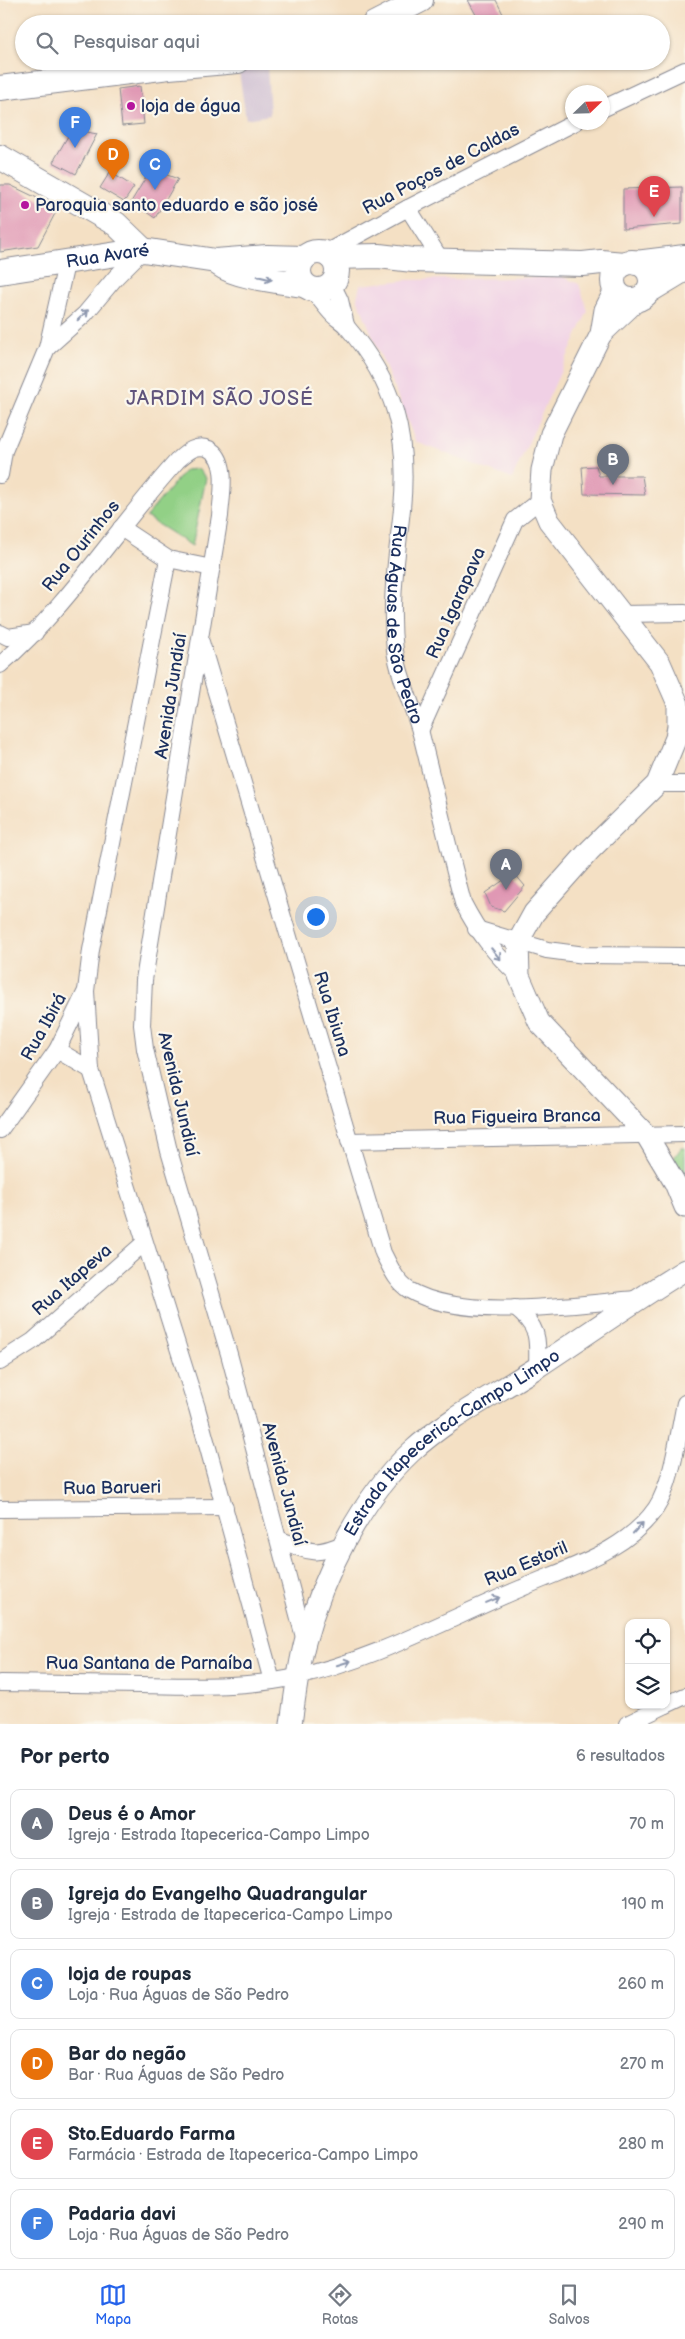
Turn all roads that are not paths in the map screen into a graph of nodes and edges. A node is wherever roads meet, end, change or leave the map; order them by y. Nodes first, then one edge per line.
1 (421, 0) edge
2 (392, 15) edge
3 (143, 70) edge
4 (685, 70) edge
5 (0, 88) edge
6 (610, 105) edge
7 (565, 128) edge
8 (0, 157) edge
9 (408, 208) junction
10 (143, 250) junction
11 (685, 257) edge
12 (441, 260) junction
13 (553, 263) junction
14 (630, 263) junction
15 (66, 264) junction
16 (685, 269) edge
17 (0, 272) edge
18 (320, 272) junction
19 (614, 287) junction
20 (642, 296) junction
21 (602, 334) junction
22 (47, 348) junction
23 (190, 450) joint
24 (2, 451) edge
25 (0, 475) edge
26 (540, 500) junction
27 (121, 528) junction
28 (168, 559) junction
29 (212, 568) junction
30 (685, 613) edge
31 (622, 614) junction
32 (35, 632) junction
33 (0, 633) edge
34 (200, 639) junction
35 (0, 664) edge
36 (420, 731) junction
37 (657, 784) junction
38 (685, 784) edge
39 (476, 929) junction
40 (518, 942) junction
41 (685, 956) edge
42 (521, 983) junction
43 (86, 991) junction
44 (57, 1050) junction
45 (91, 1070) junction
46 (0, 1130) edge
47 (685, 1134) edge
48 (647, 1136) junction
49 (350, 1141) junction
50 (685, 1207) edge
51 (144, 1244) junction
52 (685, 1270) edge
53 (636, 1299) junction
54 (514, 1308) junction
55 (0, 1362) edge
56 (537, 1367) junction
57 (685, 1402) edge
58 (225, 1507) junction
59 (0, 1508) edge
60 (279, 1539) junction
61 (345, 1543) junction
62 (305, 1641) junction
63 (297, 1677) junction
64 (272, 1681) junction
65 (0, 1683) edge
66 (685, 1696) edge
67 (670, 1703) edge
68 (658, 1709) edge
69 (291, 1724) edge
70 (627, 1724) edge

1 - 2 main road
3 - 5 main road
4 - 6 street
7 - 9 street, Rua Poços de Caldas
8 - 10 main road
9 - 12 street
9 - 18 street, Rua Poços de Caldas
10 - 15 main road, Rua Avaré
10 - 18 main road, Rua Avaré
22 -> 10 street
11 - 14 main road, Rua Avaré
12 - 13 main road, Rua Avaré
12 - 18 main road, Rua Avaré
13 - 14 main road, Rua Avaré
13 - 19 main road, Rua Avaré
14 - 19 main road
14 - 20 main road
15 - 17 main road, Rua Avaré
15 - 22 street
16 - 20 main road
18 - 36 street, Rua Águas de São Pedro
19 - 20 main road
19 - 21 street
20 - 21 street
21 - 26 street
22 - 24 street
23 - 27 street, Rua Ourinhos
23 - 29 street, Avenida Jundiaí
24 - 25 street
26 - 31 street
26 - 36 street, Rua Igarapava
27 - 28 street
27 - 32 street, Rua Ourinhos
28 - 29 street
28 - 43 street, Avenida Jundiaí
29 - 34 street, Avenida Jundiaí
30 - 31 street
31 - 37 street
32 - 33 street
32 - 35 street, Rua Ourinhos
34 - 49 street, Rua Ibiuna
34 - 60 street, Avenida Jundiaí
36 - 39 street, Rua Águas de São Pedro
37 - 38 street
37 - 40 street
39 - 40 street
39 -> 42 street, Rua Águas de São Pedro
40 - 41 street
40 - 42 street
42 - 48 street
43 - 44 street, Rua Ibirá
43 - 45 street, Avenida Jundiaí
44 - 45 street
44 - 46 street, Rua Ibirá
45 - 51 street, Avenida Jundiaí
47 - 48 street, Rua Figueira Branca
48 - 49 street, Rua Figueira Branca
48 - 50 street
49 - 54 street, Rua Ibiuna
51 - 55 street, Rua Itapeva
51 - 58 street, Avenida Jundiaí
52 - 53 street, Estrada Itapecerica-Campo Limpo
53 - 54 street, Rua Ibiuna
53 - 56 street, Estrada Itapecerica-Campo Limpo
54 - 56 street
56 - 61 street, Estrada Itapecerica-Campo Limpo
63 -> 57 street, Rua Estoril
58 - 59 street, Rua Barueri
58 - 64 street, Avenida Jundiaí
60 - 61 street
60 - 62 street, Avenida Jundiaí
61 - 62 street, Estrada Itapecerica-Campo Limpo
62 - 63 street, Estrada Itapecerica-Campo Limpo
63 - 64 street, Rua Santana de Parnaíba
63 - 69 street, Estrada Itapecerica-Campo Limpo
64 - 65 street, Rua Santana de Parnaíba
66 - 67 street
68 - 70 street

